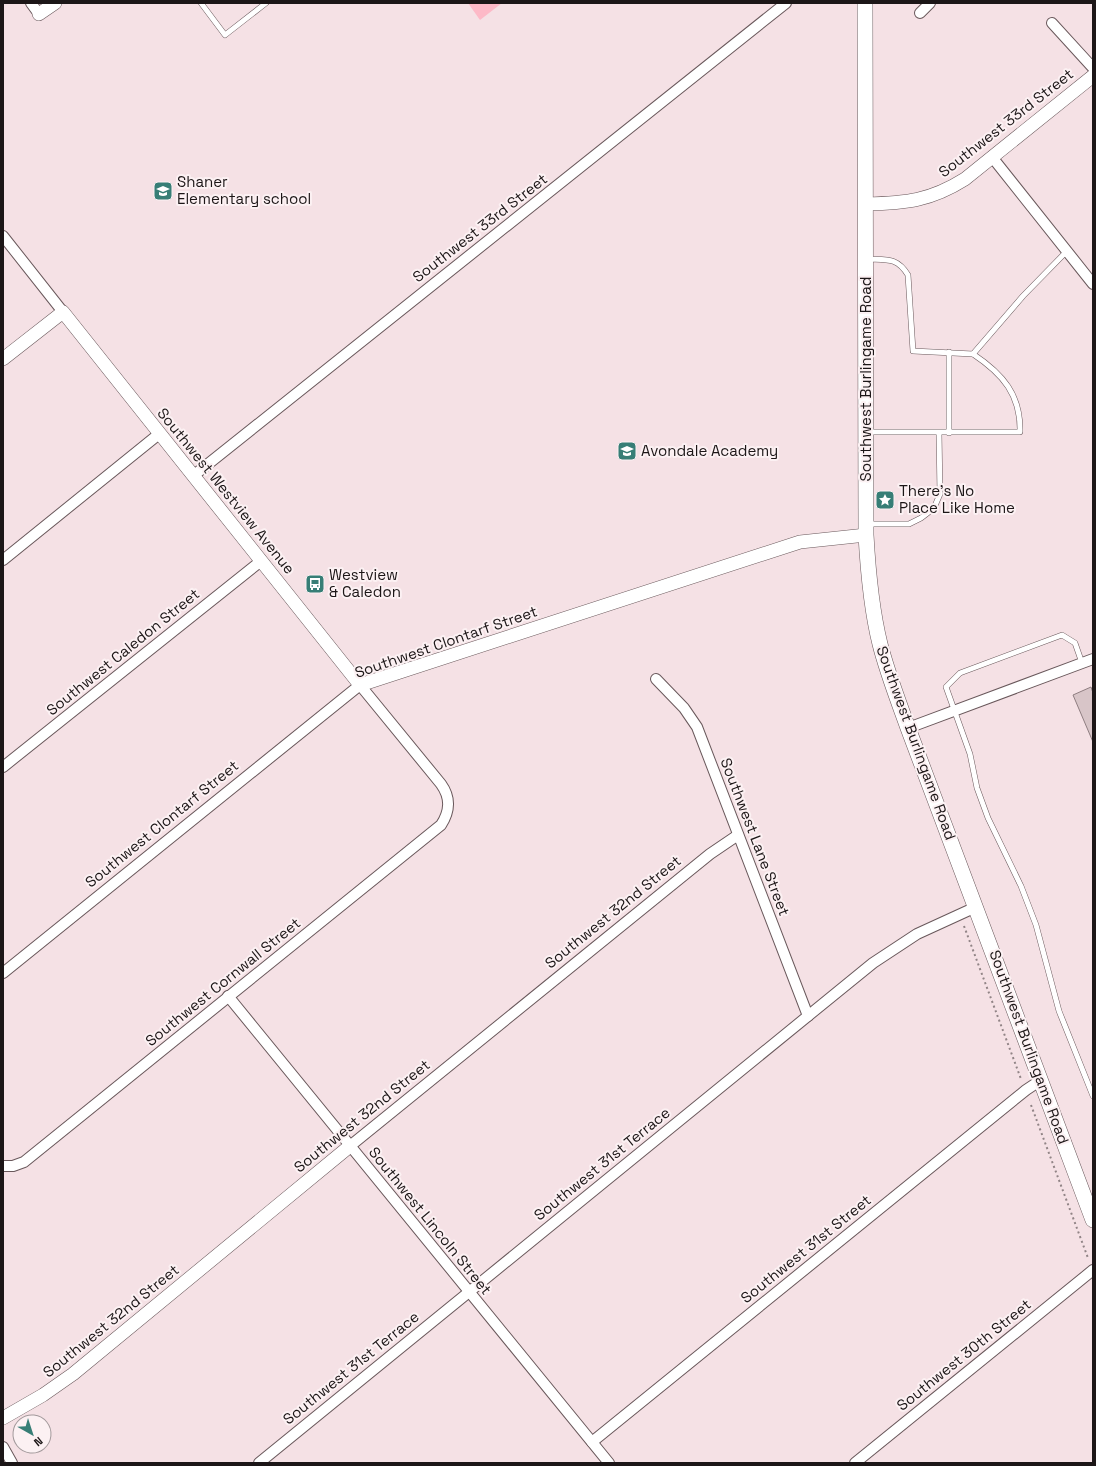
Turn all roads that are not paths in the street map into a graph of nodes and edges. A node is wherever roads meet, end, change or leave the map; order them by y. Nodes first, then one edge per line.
1 (31, 3) edge
2 (55, 3) edge
3 (201, 3) edge
4 (266, 3) edge
5 (786, 3) edge
6 (865, 3) edge
7 (930, 3) edge
8 (920, 13) dead end
9 (40, 14) joint
10 (1052, 22) dead end
11 (1093, 68) edge
12 (1093, 76) edge
13 (992, 158) junction
14 (866, 204) junction
15 (3, 236) edge
16 (1067, 251) junction
17 (866, 259) junction
18 (1093, 284) edge
19 (63, 312) junction
20 (949, 352) junction
21 (973, 354) junction
22 (3, 359) edge
23 (866, 432) junction
24 (939, 433) junction
25 (949, 433) junction
26 (159, 434) junction
27 (193, 476) junction
28 (866, 529) junction
29 (3, 560) edge
30 (261, 561) junction
31 (1093, 659) edge
32 (1082, 663) junction
33 (656, 679) dead end
34 (360, 685) junction
35 (955, 711) junction
36 (908, 728) junction
37 (3, 767) edge
38 (449, 805) joint
39 (738, 835) junction
40 (976, 907) junction
41 (3, 973) edge
42 (228, 996) junction
43 (808, 1016) junction
44 (1041, 1080) junction
45 (1093, 1096) edge
46 (350, 1146) junction
47 (3, 1166) edge
48 (1093, 1220) edge
49 (1093, 1270) edge
50 (468, 1292) junction
51 (3, 1418) edge
52 (592, 1442) junction
53 (3, 1447) edge
54 (12, 1463) edge
55 (259, 1463) edge
56 (609, 1463) edge
57 (855, 1463) edge

1 - 9 street
2 - 9 street
3 - 4 lane
5 - 27 street, Southwest 33rd Street
6 - 14 main road, Southwest Burlingame Road
7 - 8 street
10 - 11 street
12 - 13 street, Southwest 33rd Street
13 - 14 street, Southwest 33rd Street
13 - 16 street
14 - 17 main road, Southwest Burlingame Road
15 - 19 street, Southwest Westview Avenue
16 - 18 street
16 - 21 lane
17 - 20 lane
17 - 23 main road, Southwest Burlingame Road
19 - 22 street
19 - 26 street, Southwest Westview Avenue
20 - 21 lane
20 - 25 lane
21 - 25 lane
23 - 24 lane
23 - 28 main road, Southwest Burlingame Road
24 - 25 lane
24 - 28 lane
26 - 27 street, Southwest Westview Avenue
26 - 29 street
27 - 30 street, Southwest Westview Avenue
28 - 34 street, Southwest Clontarf Street
28 - 36 main road, Southwest Burlingame Road
30 - 34 street, Southwest Westview Avenue
30 - 37 street, Southwest Caledon Street
31 - 32 street
32 - 35 street
32 - 35 lane
33 - 39 street, Southwest Lane Street
34 - 38 street, Southwest Westview Avenue
34 - 41 street, Southwest Clontarf Street
35 - 36 street
35 - 45 lane
36 - 40 main road, Southwest Burlingame Road
38 - 42 street, Southwest Cornwall Street
39 - 43 street, Southwest Lane Street
39 - 46 street, Southwest 32nd Street
40 - 43 street, Southwest 31st Terrace
40 - 44 main road, Southwest Burlingame Road
42 - 46 street, Southwest Lincoln Street
42 - 47 street, Southwest Cornwall Street
43 - 50 street, Southwest 31st Terrace
44 - 48 main road, Southwest Burlingame Road
44 - 52 street, Southwest 31st Street
46 - 50 street, Southwest Lincoln Street
46 - 51 street, Southwest 32nd Street
49 - 57 street, Southwest 30th Street
50 - 52 street, Southwest Lincoln Street
50 - 55 street, Southwest 31st Terrace
52 - 56 street, Southwest Lincoln Street
53 - 54 street

